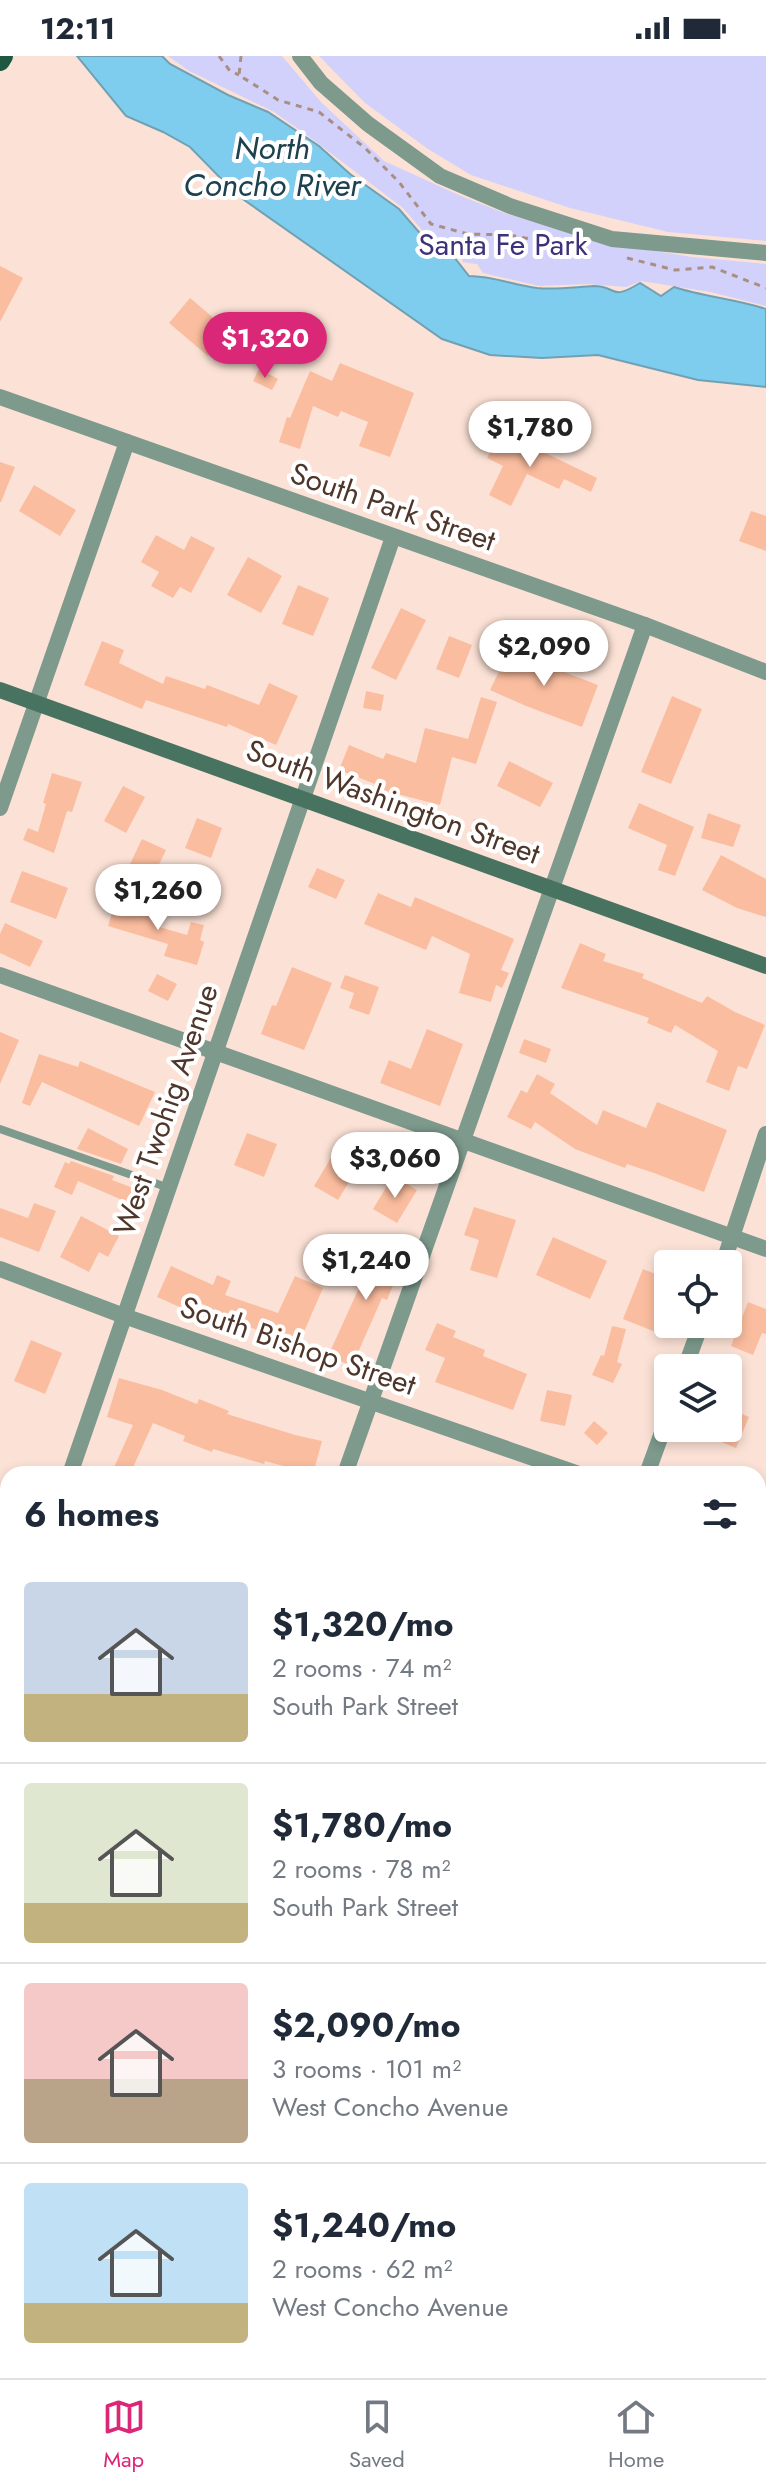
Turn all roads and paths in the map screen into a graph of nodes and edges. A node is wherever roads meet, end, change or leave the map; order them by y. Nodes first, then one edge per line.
1 (3, 56) edge
2 (219, 56) edge
3 (300, 56) edge
4 (0, 61) edge
5 (239, 75) dead end
6 (766, 253) edge
7 (0, 397) edge
8 (127, 442) junction
9 (393, 537) junction
10 (645, 625) junction
11 (766, 672) edge
12 (0, 690) edge
13 (36, 703) junction
14 (305, 800) junction
15 (0, 808) edge
16 (551, 889) junction
17 (766, 966) edge
18 (0, 975) edge
19 (216, 1050) junction
20 (0, 1129) edge
21 (766, 1134) edge
22 (463, 1140) junction
23 (169, 1188) junction
24 (733, 1237) junction
25 (766, 1249) edge
26 (728, 1250) edge
27 (0, 1269) edge
28 (124, 1316) junction
29 (371, 1401) junction
30 (659, 1442) edge
31 (73, 1466) edge
32 (348, 1466) edge
33 (556, 1466) edge
34 (650, 1466) edge

1 - 4 main road
2 - 5 path
3 - 6 street
7 - 8 street, South Park Street
8 - 9 street, South Park Street
8 - 13 street
9 - 10 street, South Park Street
9 - 14 street, West Twohig Avenue
10 - 11 street, South Park Street
10 - 16 street
12 - 13 street, South Washington Street
13 - 14 street, South Washington Street
13 - 15 street
14 - 16 street, South Washington Street
14 - 19 street, West Twohig Avenue
16 - 17 street, South Washington Street
16 - 22 street
18 - 19 street
19 - 22 street
19 - 23 street, West Twohig Avenue
20 - 23 lane
21 - 24 street
22 - 24 street
22 - 29 street
23 - 28 street, West Twohig Avenue
24 - 25 street
24 - 26 street
27 - 28 street, South Bishop Street
28 - 29 street, South Bishop Street
28 - 31 street, West Twohig Avenue
29 - 32 street
29 - 33 street, South Bishop Street
30 - 34 street

